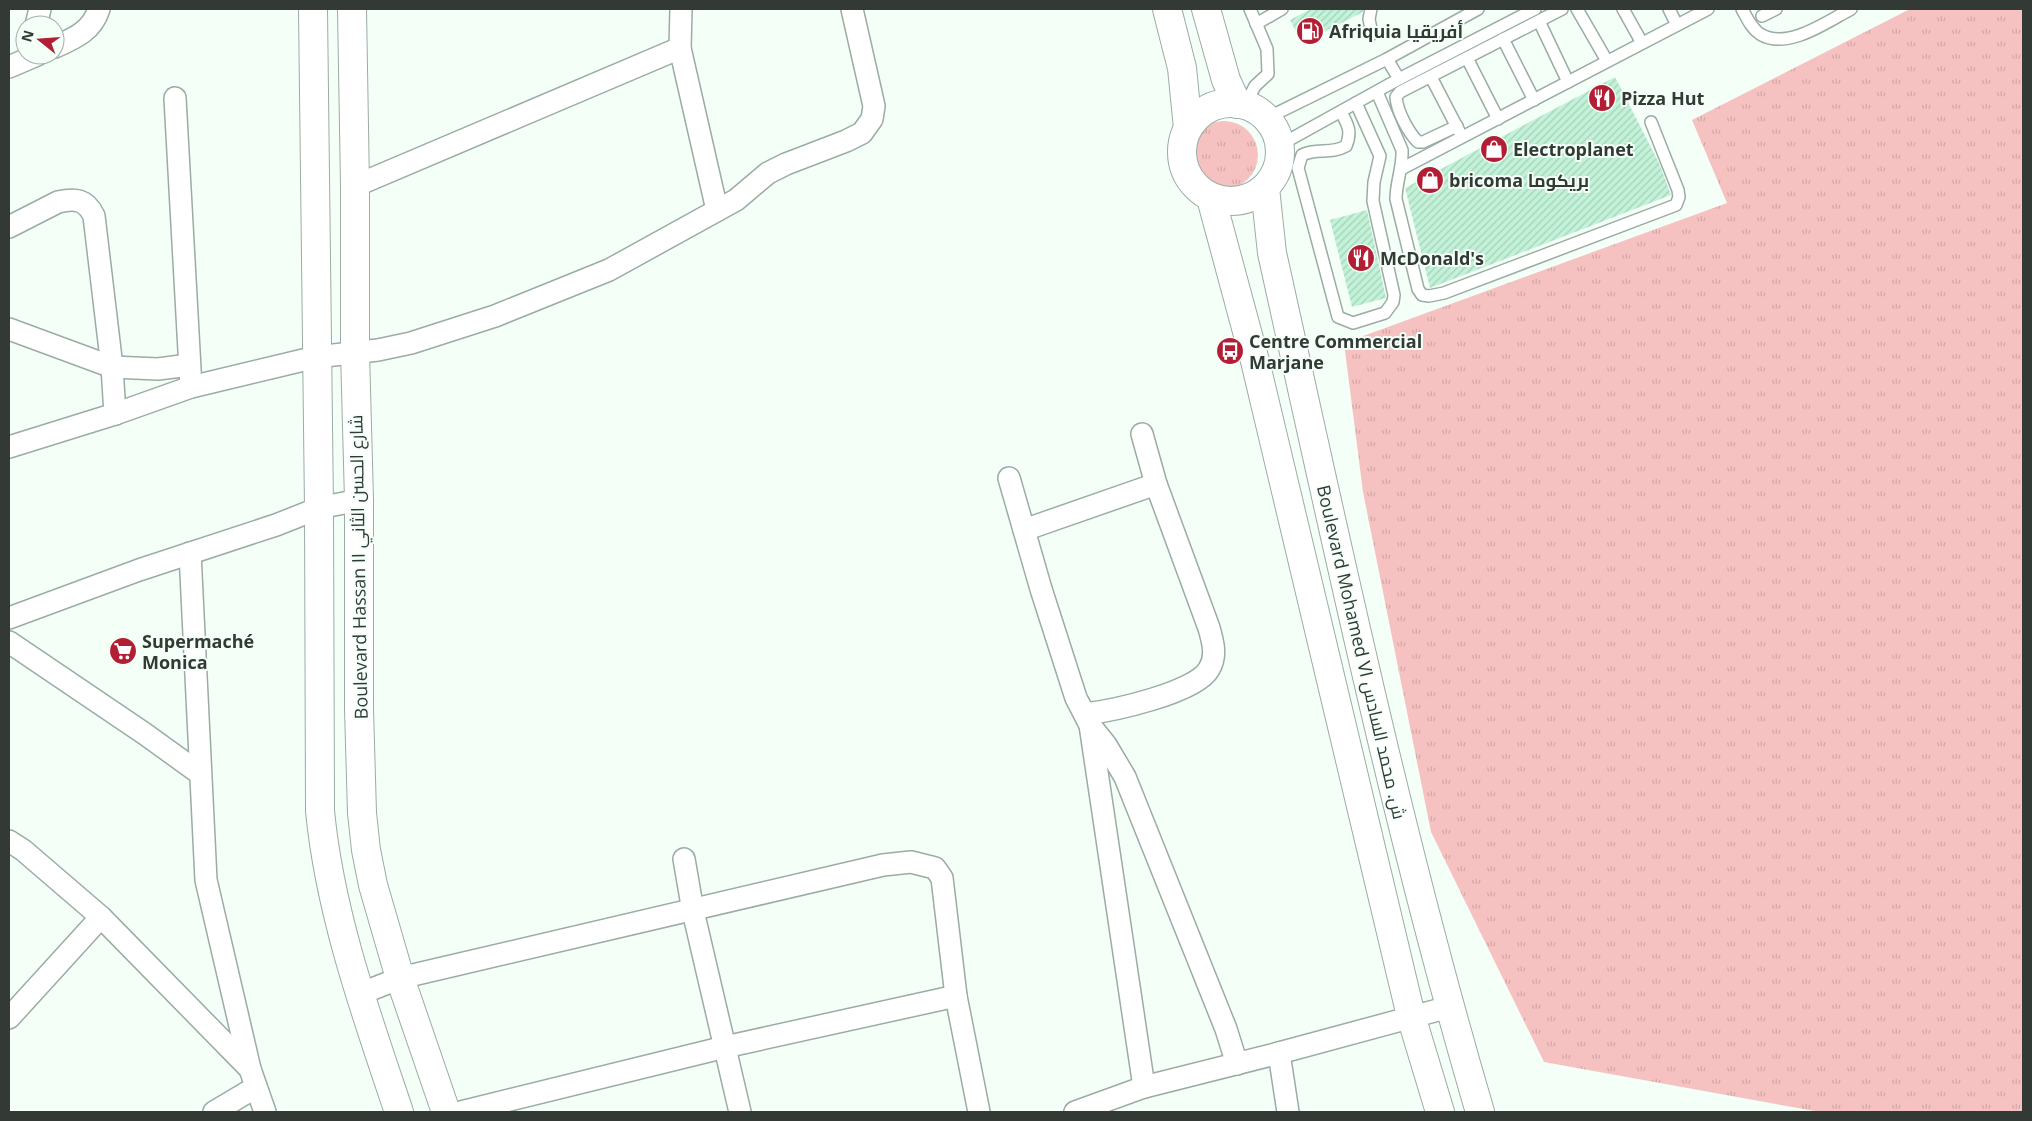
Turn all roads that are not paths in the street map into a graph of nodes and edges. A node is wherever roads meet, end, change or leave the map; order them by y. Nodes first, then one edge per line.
1 (313, 9) edge
2 (352, 9) edge
3 (681, 9) edge
4 (852, 9) edge
5 (1167, 9) edge
6 (1206, 9) edge
7 (1250, 9) edge
8 (1282, 9) edge
9 (1371, 9) edge
10 (1478, 9) edge
11 (1535, 9) edge
12 (1562, 9) edge
13 (1577, 9) edge
14 (1623, 9) edge
15 (1669, 9) edge
16 (1708, 9) edge
17 (1742, 9) edge
18 (1776, 9) edge
19 (1851, 9) edge
20 (92, 12) edge
21 (1762, 16) dead end
22 (1538, 21) junction
23 (1256, 24) junction
24 (1677, 25) junction
25 (1372, 34) dead end
26 (1503, 39) junction
27 (65, 42) edge
28 (1642, 43) junction
29 (680, 48) junction
30 (1467, 58) junction
31 (1387, 59) junction
32 (1607, 61) junction
33 (1431, 77) junction
34 (1399, 79) junction
35 (1568, 82) junction
36 (1377, 92) junction
37 (175, 98) dead end
38 (1534, 100) junction
39 (1356, 103) junction
40 (1249, 109) junction
41 (1341, 112) junction
42 (1498, 119) junction
43 (1651, 122) dead end
44 (1457, 126) junction
45 (1188, 128) junction
46 (1463, 137) junction
47 (1280, 145) junction
48 (1401, 169) junction
49 (355, 186) junction
50 (1266, 188) junction
51 (1211, 198) junction
52 (717, 210) junction
53 (9, 226) edge
54 (9, 329) edge
55 (1294, 350) junction
56 (355, 352) junction
57 (316, 358) junction
58 (1254, 361) junction
59 (190, 364) junction
60 (112, 367) junction
61 (191, 387) junction
62 (115, 414) junction
63 (1142, 434) dead end
64 (9, 447) edge
65 (1009, 478) dead end
66 (1156, 484) junction
67 (359, 500) junction
68 (319, 508) junction
69 (1024, 530) junction
70 (190, 553) junction
71 (9, 618) edge
72 (9, 642) edge
73 (1087, 719) junction
74 (199, 773) junction
75 (9, 841) edge
76 (684, 859) dead end
77 (693, 911) junction
78 (101, 917) junction
79 (400, 978) junction
80 (360, 994) junction
81 (956, 996) junction
82 (1449, 1006) junction
83 (1411, 1016) junction
84 (9, 1018) edge
85 (725, 1048) junction
86 (1279, 1053) junction
87 (1237, 1064) junction
88 (253, 1078) junction
89 (1144, 1087) junction
90 (1114, 1105) edge
91 (214, 1112) edge
92 (265, 1112) edge
93 (399, 1112) edge
94 (446, 1112) edge
95 (461, 1112) edge
96 (740, 1112) edge
97 (979, 1112) edge
98 (1075, 1112) edge
99 (1288, 1112) edge
100 (1440, 1112) edge
101 (1480, 1112) edge

1 - 57 main road
2 - 49 main road, Boulevard Hassan II شارع الحسن الثاني
3 - 29 street
4 - 52 street
5 - 45 main road
6 - 40 main road
7 - 23 lane
8 - 23 lane
9 - 25 lane
10 - 31 lane
11 - 34 lane
12 - 22 lane
13 - 32 lane
14 - 28 lane
15 - 24 lane
16 - 24 lane
17 - 19 lane
18 - 21 lane
20 - 27 street
22 - 26 lane
22 - 35 lane
23 - 40 lane
24 - 28 lane
26 - 30 lane
26 - 38 lane
28 - 32 lane
29 - 49 street
29 - 52 street
30 - 33 lane
30 - 42 lane
31 - 34 lane
31 - 40 lane
32 - 35 lane
33 - 44 lane
33 - 44 lane
34 - 36 lane
35 - 38 lane
36 - 39 lane
36 - 48 lane
37 - 59 street
38 - 42 lane
39 - 41 lane
39 - 41 lane
40 - 45 main road
40 - 47 main road
41 - 47 lane
42 - 46 lane
43 - 48 lane
44 - 46 lane
45 - 51 main road
46 - 48 lane
47 - 50 main road
49 - 56 main road, Boulevard Hassan II شارع الحسن الثاني
50 - 51 main road
50 - 55 main road, Boulevard Mohamed VI ش. محمد السادس
51 - 58 main road, Boulevard Mohamed VI ش. محمد السادس
52 - 56 street
53 - 60 street
54 - 60 street
55 - 58 main road
55 - 82 main road, Boulevard Mohamed VI ش. محمد السادس
56 - 57 street
56 - 67 main road, Boulevard Hassan II شارع الحسن الثاني
57 - 61 street
57 - 68 main road
58 - 83 main road, Boulevard Mohamed VI ش. محمد السادس
59 - 60 street
59 - 61 street
60 - 62 street
61 - 62 street
62 - 64 street
63 - 66 street
65 - 69 street
66 - 69 street
66 - 73 street
67 - 68 street
67 - 79 main road, Boulevard Hassan II شارع الحسن الثاني
68 - 70 street
68 - 80 main road
69 - 73 street
70 - 71 street
70 - 74 street
72 - 74 street
73 - 87 street
73 - 89 street
74 - 88 street
75 - 78 street
76 - 77 street
77 - 79 street
77 - 81 street
77 - 85 street
78 - 84 street
78 - 88 street
79 - 80 street
79 - 94 main road, Boulevard Hassan II شارع الحسن الثاني
80 - 93 main road
81 - 85 street
81 - 97 street
82 - 83 street
82 - 101 main road, Boulevard Mohamed VI ش. محمد السادس
83 - 86 street
83 - 100 main road, Boulevard Mohamed VI ش. محمد السادس
85 - 95 street
85 - 96 street
86 - 87 street
86 - 99 street
87 - 89 street
88 - 91 street
88 - 92 street
89 - 90 street
90 - 98 street

